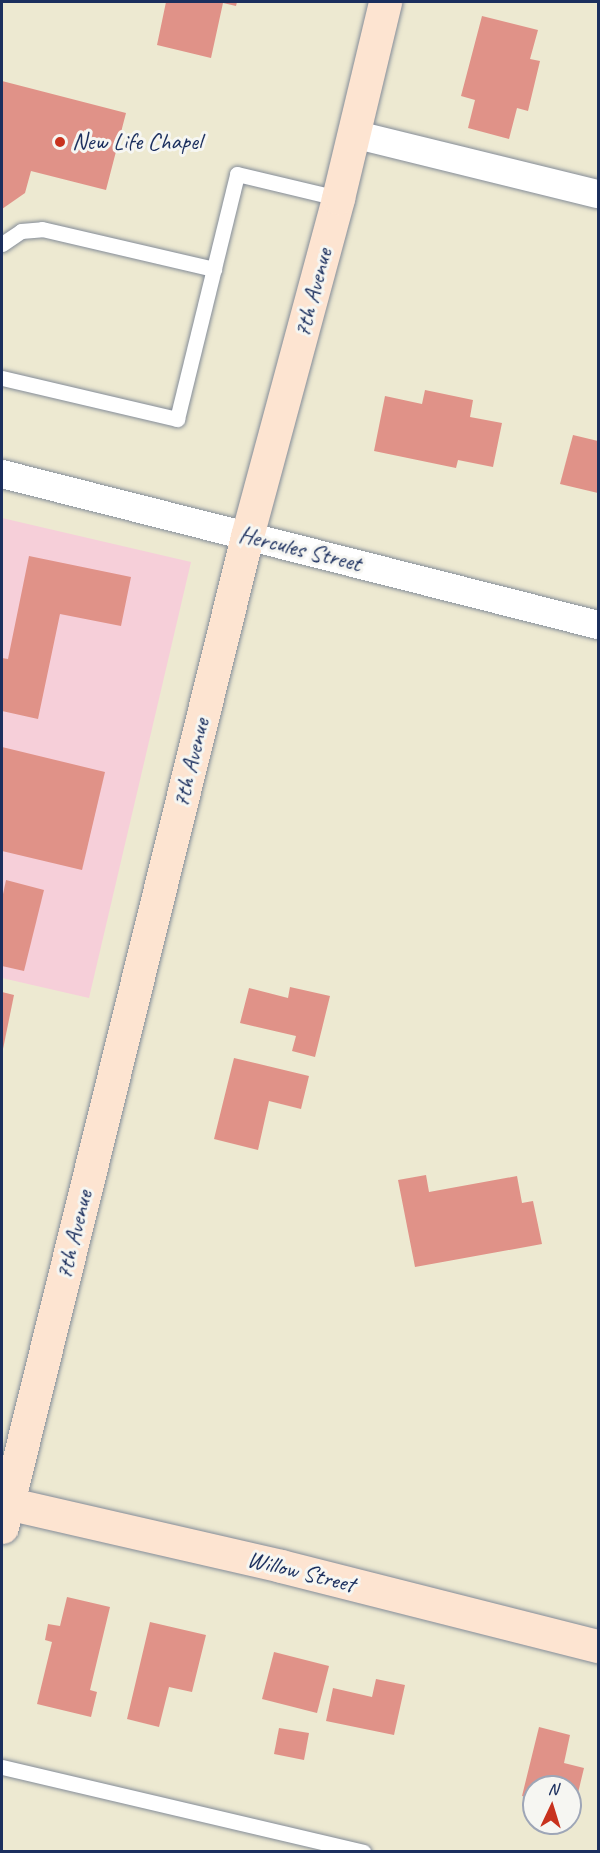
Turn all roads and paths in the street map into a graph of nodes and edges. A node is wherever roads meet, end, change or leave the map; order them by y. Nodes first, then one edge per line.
1 (385, 2) edge
2 (353, 134) junction
3 (598, 194) edge
4 (338, 198) junction
5 (2, 244) edge
6 (214, 269) junction
7 (2, 378) edge
8 (2, 474) edge
9 (247, 536) junction
10 (598, 625) edge
11 (3, 1511) edge
12 (598, 1646) edge
13 (2, 1767) edge
14 (363, 1851) edge

1 - 2 street, 7th Avenue
2 - 3 street
2 - 4 street, 7th Avenue
4 - 6 lane
4 - 9 street, 7th Avenue
5 - 6 lane
6 - 7 lane
8 - 9 street, Hercules Street
9 - 10 street, Hercules Street
9 - 11 street, 7th Avenue
11 - 12 street, Willow Street
13 - 14 lane

